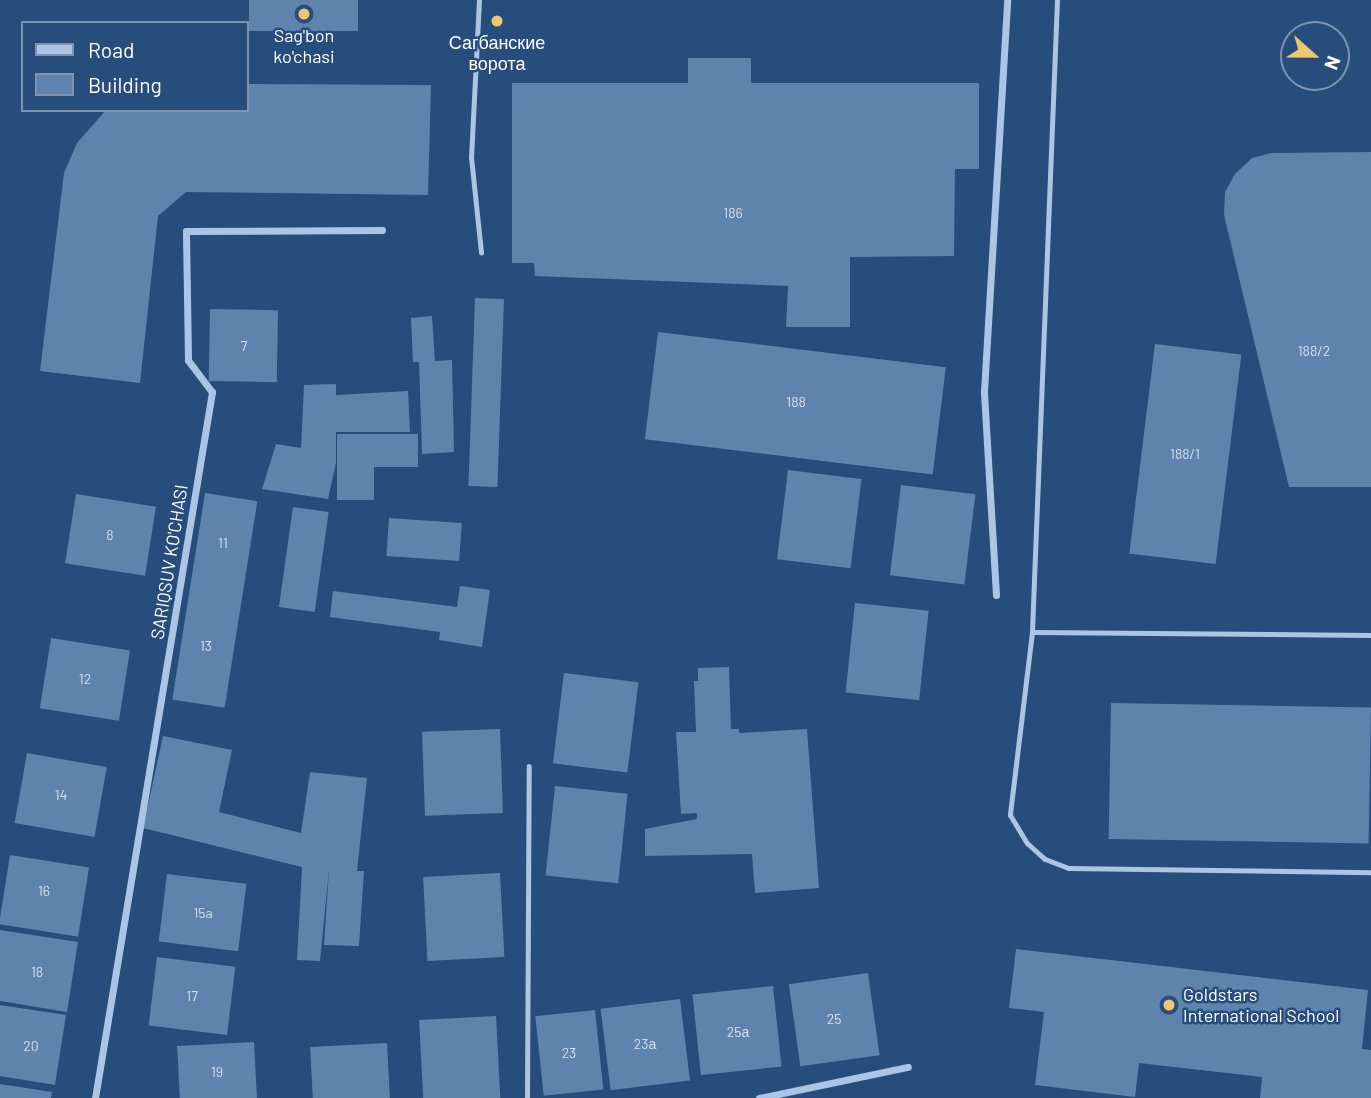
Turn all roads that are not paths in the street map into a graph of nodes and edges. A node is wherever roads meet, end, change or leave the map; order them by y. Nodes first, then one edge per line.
1 (479, 0) edge
2 (1007, 0) edge
3 (1057, 0) edge
4 (382, 230) dead end
5 (481, 252) dead end
6 (996, 595) dead end
7 (1032, 632) junction
8 (1371, 635) edge
9 (528, 766) dead end
10 (1371, 872) edge
11 (908, 1067) dead end
12 (95, 1098) edge
13 (527, 1098) edge
14 (759, 1098) edge

1 - 5 lane
2 - 6 street
3 - 7 lane
4 - 12 street, SARIQSUV KO'CHASI
7 - 8 lane
7 - 10 lane
9 - 13 lane
11 - 14 street

